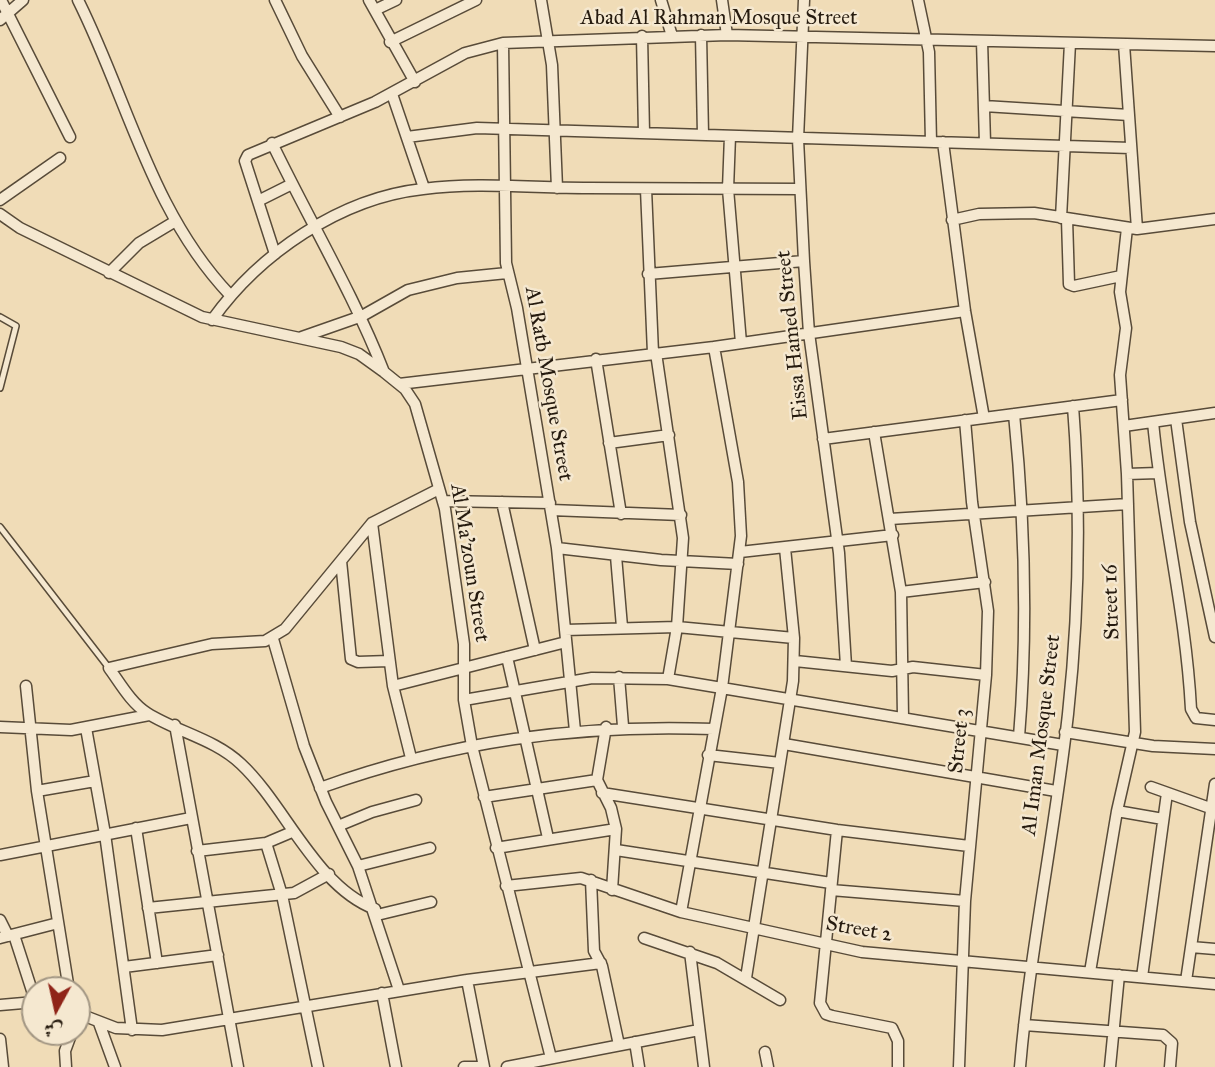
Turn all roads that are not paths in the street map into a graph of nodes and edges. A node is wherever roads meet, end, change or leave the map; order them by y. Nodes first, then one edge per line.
1 (1, 0) edge
2 (23, 0) edge
3 (78, 0) edge
4 (276, 0) edge
5 (396, 0) edge
6 (476, 0) edge
7 (541, 0) edge
8 (661, 0) edge
9 (722, 0) edge
10 (804, 0) edge
11 (918, 0) edge
12 (372, 5) edge
13 (4, 17) edge
14 (701, 35) junction
15 (727, 35) junction
16 (642, 36) junction
17 (672, 36) junction
18 (801, 37) junction
19 (549, 39) junction
20 (926, 40) junction
21 (982, 41) junction
22 (390, 42) junction
23 (503, 43) junction
24 (1070, 43) junction
25 (1124, 44) junction
26 (1215, 46) edge
27 (415, 82) junction
28 (392, 94) junction
29 (984, 106) junction
30 (1066, 111) junction
31 (1129, 115) junction
32 (340, 117) junction
33 (504, 129) junction
34 (556, 130) junction
35 (644, 133) junction
36 (703, 135) junction
37 (70, 136) dead end
38 (730, 136) junction
39 (407, 137) junction
40 (798, 139) junction
41 (937, 142) junction
42 (272, 143) junction
43 (985, 143) junction
44 (1065, 146) junction
45 (1131, 148) junction
46 (60, 158) dead end
47 (292, 184) junction
48 (504, 187) junction
49 (424, 188) junction
50 (557, 188) junction
51 (646, 189) junction
52 (728, 189) junction
53 (800, 189) junction
54 (0, 200) edge
55 (258, 201) junction
56 (0, 214) edge
57 (1064, 219) junction
58 (1215, 219) edge
59 (952, 220) junction
60 (174, 222) junction
61 (1132, 228) junction
62 (313, 229) junction
63 (275, 254) junction
64 (804, 261) junction
65 (733, 267) junction
66 (109, 273) junction
67 (507, 273) junction
68 (648, 274) junction
69 (1121, 276) junction
70 (230, 295) junction
71 (965, 311) junction
72 (362, 316) junction
73 (0, 317) edge
74 (212, 320) junction
75 (809, 333) junction
76 (300, 338) junction
77 (741, 343) junction
78 (713, 347) junction
79 (654, 353) junction
80 (596, 359) junction
81 (528, 367) junction
82 (384, 372) junction
83 (399, 384) junction
84 (0, 388) edge
85 (1122, 400) junction
86 (1073, 407) junction
87 (1215, 413) edge
88 (1014, 414) junction
89 (984, 418) junction
90 (1176, 419) junction
91 (965, 420) junction
92 (1153, 422) junction
93 (1124, 426) junction
94 (874, 432) junction
95 (669, 435) junction
96 (823, 439) junction
97 (609, 443) junction
98 (1158, 473) junction
99 (1127, 474) junction
100 (439, 489) junction
101 (443, 501) junction
102 (502, 502) junction
103 (1128, 504) junction
104 (550, 506) junction
105 (1080, 506) junction
106 (1024, 512) junction
107 (621, 514) junction
108 (681, 515) junction
109 (974, 516) junction
110 (890, 519) junction
111 (372, 523) junction
112 (0, 527) edge
113 (893, 535) junction
114 (837, 541) junction
115 (556, 548) junction
116 (785, 548) junction
117 (616, 556) junction
118 (739, 558) junction
119 (341, 561) junction
120 (683, 561) junction
121 (985, 582) junction
122 (901, 592) junction
123 (622, 627) junction
124 (677, 627) junction
125 (730, 630) junction
126 (566, 636) junction
127 (1215, 637) edge
128 (794, 638) junction
129 (272, 639) junction
130 (535, 650) junction
131 (507, 657) junction
132 (389, 660) junction
133 (794, 661) junction
134 (846, 666) junction
135 (108, 668) junction
136 (463, 668) junction
137 (904, 668) junction
138 (986, 675) junction
139 (619, 677) junction
140 (668, 679) junction
141 (570, 680) junction
142 (26, 686) dead end
143 (393, 686) junction
144 (722, 688) junction
145 (514, 690) junction
146 (791, 699) junction
147 (464, 700) junction
148 (149, 715) junction
149 (903, 716) junction
150 (1215, 720) edge
151 (175, 725) junction
152 (623, 726) junction
153 (0, 727) edge
154 (606, 727) junction
155 (86, 728) junction
156 (714, 729) junction
157 (30, 730) junction
158 (981, 730) junction
159 (575, 731) junction
160 (1065, 732) junction
161 (1019, 737) junction
162 (524, 738) junction
163 (1133, 742) junction
164 (783, 744) junction
165 (472, 746) junction
166 (1063, 746) junction
167 (1215, 748) edge
168 (708, 755) junction
169 (411, 758) junction
170 (780, 763) junction
171 (975, 776) junction
172 (95, 780) junction
173 (597, 780) junction
174 (1215, 784) edge
175 (320, 788) junction
176 (1151, 788) dead end
177 (37, 790) junction
178 (537, 790) junction
179 (1056, 791) junction
180 (601, 793) junction
181 (1167, 793) junction
182 (484, 797) junction
183 (416, 800) dead end
184 (1212, 804) edge
185 (700, 807) junction
186 (1117, 811) junction
187 (191, 818) junction
188 (771, 819) junction
189 (1163, 819) junction
190 (338, 826) junction
191 (136, 828) junction
192 (616, 829) junction
193 (837, 830) junction
194 (292, 832) junction
195 (105, 834) junction
196 (548, 838) junction
197 (266, 843) junction
198 (46, 845) junction
199 (969, 846) junction
200 (430, 848) dead end
201 (496, 848) junction
202 (616, 850) junction
203 (197, 851) junction
204 (0, 855) edge
205 (690, 863) junction
206 (358, 866) junction
207 (329, 874) junction
208 (762, 874) junction
209 (591, 880) junction
210 (506, 886) junction
211 (831, 886) junction
212 (612, 890) junction
213 (282, 895) junction
214 (965, 901) junction
215 (208, 902) junction
216 (431, 902) dead end
217 (148, 908) junction
218 (376, 912) junction
219 (681, 912) junction
220 (0, 920) edge
221 (58, 923) junction
222 (754, 929) junction
223 (7, 936) edge
224 (644, 938) dead end
225 (826, 944) junction
226 (1191, 947) junction
227 (1215, 949) edge
228 (690, 952) junction
229 (218, 955) junction
230 (963, 961) junction
231 (157, 963) junction
232 (601, 963) junction
233 (124, 967) junction
234 (1030, 967) junction
235 (528, 971) junction
236 (1090, 972) junction
237 (1119, 975) junction
238 (24, 976) edge
239 (67, 976) edge
240 (1142, 977) junction
241 (746, 978) junction
242 (467, 979) junction
243 (1186, 981) junction
244 (1215, 984) edge
245 (400, 990) junction
246 (382, 993) junction
247 (780, 1000) dead end
248 (21, 1003) edge
249 (0, 1005) edge
250 (305, 1005) junction
251 (230, 1017) junction
252 (91, 1019) edge
253 (99, 1023) junction
254 (1024, 1024) junction
255 (132, 1030) junction
256 (699, 1030) junction
257 (1114, 1032) junction
258 (0, 1039) edge
259 (635, 1042) junction
260 (619, 1045) junction
261 (67, 1046) edge
262 (765, 1052) dead end
263 (557, 1061) edge
264 (3, 1067) edge
265 (66, 1067) edge
266 (115, 1067) edge
267 (238, 1067) edge
268 (318, 1067) edge
269 (396, 1067) edge
270 (464, 1067) edge
271 (482, 1067) edge
272 (507, 1067) edge
273 (639, 1067) edge
274 (704, 1067) edge
275 (768, 1067) edge
276 (898, 1067) edge
277 (959, 1067) edge
278 (1020, 1067) edge
279 (1110, 1067) edge
280 (1170, 1067) edge

1 - 13 street
2 - 13 street
3 - 60 street
4 - 32 street
5 - 12 street
6 - 22 street
7 - 19 street
8 - 17 street
9 - 15 street
10 - 18 street, Eissa Hamed Street
11 - 20 street
12 - 22 street
13 - 37 street
14 - 15 street, Abad Al Rahman Mosque Street
14 - 17 street, Abad Al Rahman Mosque Street
14 - 36 street
15 - 18 street, Abad Al Rahman Mosque Street
16 - 17 street, Abad Al Rahman Mosque Street
16 - 19 street, Abad Al Rahman Mosque Street
16 - 35 street
18 - 20 street, Abad Al Rahman Mosque Street
18 - 40 street, Eissa Hamed Street
19 - 23 street, Abad Al Rahman Mosque Street
19 - 34 street
20 - 21 street, Abad Al Rahman Mosque Street
20 - 41 street
21 - 24 street, Abad Al Rahman Mosque Street
21 - 29 street
22 - 27 street
23 - 27 street, Abad Al Rahman Mosque Street
23 - 33 street, Al Ratb Mosque Street
24 - 25 street, Abad Al Rahman Mosque Street
24 - 30 street
25 - 26 street, Abad Al Rahman Mosque Street
25 - 31 street, Street 16
27 - 28 street, Abad Al Rahman Mosque Street
28 - 32 street, Abad Al Rahman Mosque Street
28 - 39 street
29 - 30 street
29 - 43 street
30 - 31 street
30 - 44 street
31 - 45 street, Street 16
32 - 42 street, Abad Al Rahman Mosque Street
33 - 34 street
33 - 39 street
33 - 48 street, Al Ratb Mosque Street
34 - 35 street
34 - 50 street
35 - 36 street
36 - 38 street
38 - 40 street
38 - 52 street
39 - 49 street
40 - 41 street
40 - 53 street, Eissa Hamed Street
41 - 43 street
41 - 59 street
42 - 47 street
42 - 55 street, Abad Al Rahman Mosque Street
43 - 44 street
44 - 45 street
44 - 57 street
45 - 61 street, Street 16
46 - 54 street
47 - 55 street
47 - 62 street
48 - 49 street
48 - 50 street
48 - 67 street, Al Ratb Mosque Street
49 - 62 street
50 - 51 street
51 - 52 street
51 - 68 street
52 - 53 street
52 - 65 street
53 - 64 street, Eissa Hamed Street
55 - 63 street
56 - 66 street, Al Ma'zoun Street
57 - 59 street
57 - 61 street
57 - 69 street
58 - 61 street
59 - 71 street
60 - 66 street
60 - 70 street
61 - 69 street, Street 16
62 - 63 street
62 - 72 street
63 - 70 street
64 - 65 street
64 - 75 street, Eissa Hamed Street
65 - 68 street
65 - 77 street
66 - 74 street, Al Ma'zoun Street
67 - 72 street
67 - 81 street, Al Ratb Mosque Street
68 - 79 street
69 - 85 street, Street 16
70 - 74 street
71 - 75 street
71 - 89 street
72 - 76 street
72 - 82 street
73 - 84 lane
74 - 76 street, Al Ma'zoun Street
75 - 77 street
75 - 96 street, Eissa Hamed Street
76 - 82 street, Al Ma'zoun Street
77 - 78 street
78 - 79 street
78 - 118 street
79 - 80 street
79 - 95 street
80 - 81 street
80 - 97 street
81 - 83 street
81 - 104 street, Al Ratb Mosque Street
82 - 83 street, Al Ma'zoun Street
83 - 100 street, Al Ma'zoun Street
85 - 86 street
85 - 93 street, Street 16
86 - 88 street
86 - 105 street, Al Iman Mosque Street
87 - 90 street
88 - 89 street
88 - 106 street
89 - 91 street
90 - 92 street
90 - 127 street
91 - 94 street
91 - 109 street, Street 3
92 - 93 street
92 - 98 street
93 - 99 street, Street 16
94 - 96 street
94 - 110 street
95 - 97 street
95 - 108 street
96 - 114 street, Eissa Hamed Street
97 - 107 street
98 - 99 street
98 - 150 street
99 - 103 street, Street 16
100 - 101 street, Al Ma'zoun Street
100 - 111 street
101 - 102 street
101 - 136 street, Al Ma'zoun Street
102 - 104 street
102 - 130 street
103 - 105 street
103 - 163 street, Street 16
104 - 107 street
104 - 115 street, Al Ratb Mosque Street
105 - 106 street
105 - 160 street, Al Iman Mosque Street
106 - 109 street
106 - 161 street
107 - 108 street
108 - 120 street
109 - 110 street
109 - 121 street, Street 3
110 - 113 street
111 - 119 street
111 - 132 street
112 - 135 lane
113 - 114 street
113 - 122 street
114 - 116 street
114 - 134 street, Eissa Hamed Street
115 - 117 street
115 - 126 street, Al Ratb Mosque Street
116 - 118 street
116 - 128 street
117 - 120 street
117 - 123 street
118 - 120 street
118 - 125 street
119 - 129 street
119 - 132 street
120 - 124 street
121 - 122 street
121 - 138 street, Street 3
122 - 137 street
123 - 124 street
123 - 126 street
124 - 125 street
124 - 140 street
125 - 128 street
125 - 144 street
126 - 130 street
126 - 141 street, Al Ratb Mosque Street
128 - 133 street
129 - 135 street
129 - 175 street
130 - 131 street
131 - 136 street
131 - 145 street
132 - 143 street
133 - 134 street
133 - 146 street
134 - 137 street
135 - 148 street
136 - 143 street
136 - 147 street, Al Ma'zoun Street
137 - 138 street
137 - 149 street
138 - 158 street, Street 3
139 - 140 street
139 - 141 street
139 - 152 street
140 - 144 street
141 - 145 street
141 - 159 street, Al Ratb Mosque Street
142 - 157 street
143 - 169 street
144 - 146 street
144 - 156 street
145 - 147 street
145 - 162 street
146 - 149 street
146 - 164 street
147 - 165 street, Al Ma'zoun Street
148 - 151 street
148 - 155 street
149 - 158 street
151 - 187 street
151 - 194 street
152 - 154 street
152 - 156 street
153 - 157 street
154 - 159 street
154 - 173 street
155 - 157 street
155 - 172 street
156 - 168 street
157 - 177 street
158 - 161 street
158 - 171 street, Street 3
159 - 162 street
160 - 163 street
160 - 166 street, Al Iman Mosque Street
161 - 166 street
162 - 165 street
162 - 178 street
163 - 167 street
163 - 186 street, Street 16
164 - 170 street
164 - 171 street
165 - 169 street
165 - 182 street, Al Ma'zoun Street
166 - 179 street, Al Iman Mosque Street
168 - 170 street
168 - 185 street
169 - 175 street
170 - 188 street
171 - 179 street
171 - 199 street, Street 3
172 - 177 street
172 - 195 street
173 - 178 street
173 - 180 street
174 - 184 street
175 - 190 street
176 - 181 street
177 - 198 street
178 - 182 street
178 - 196 street
179 - 234 street, Al Iman Mosque Street
180 - 185 street
180 - 192 street
181 - 184 street
181 - 189 street
182 - 201 street, Al Ma'zoun Street
183 - 190 street
184 - 226 street
185 - 188 street
185 - 205 street
186 - 189 street
186 - 236 street, Street 16
187 - 191 street
187 - 203 street
188 - 193 street
188 - 208 street
189 - 240 street
190 - 206 street
191 - 195 street
191 - 217 street
192 - 196 street
192 - 202 street
193 - 199 street
193 - 211 street
194 - 197 street
194 - 207 street
195 - 198 street
195 - 233 street
196 - 201 street
197 - 203 street
197 - 213 street
198 - 204 street
198 - 221 street
199 - 214 street, Street 3
200 - 206 street
201 - 210 street, Al Ma'zoun Street
202 - 205 street
202 - 212 street
203 - 215 street
205 - 208 street
205 - 219 street
206 - 218 street
207 - 213 street
207 - 218 street
208 - 211 street
208 - 222 street
209 - 210 street, Street 2
209 - 212 street, Street 2
209 - 232 street
210 - 235 street, Al Ma'zoun Street
211 - 214 street
211 - 225 street
212 - 219 street, Street 2
213 - 215 street
213 - 250 street
214 - 230 street, Street 3
215 - 217 street
215 - 229 street
216 - 218 street
217 - 231 street
218 - 245 street
219 - 222 street, Street 2
220 - 223 street
221 - 223 street
221 - 239 street
222 - 225 street, Street 2
222 - 241 street
223 - 238 street
224 - 228 street
225 - 230 street, Street 2
225 - 276 street
226 - 227 street
226 - 243 street
228 - 241 street
228 - 256 street
229 - 231 street
229 - 251 street
230 - 234 street, Street 2
230 - 277 street, Street 3
231 - 233 street
232 - 235 street
232 - 260 street
233 - 255 street
234 - 236 street, Street 2
234 - 254 street, Al Iman Mosque Street
235 - 242 street
235 - 263 street, Al Ma'zoun Street
236 - 237 street, Street 2
237 - 240 street, Street 2
237 - 257 street
240 - 243 street, Street 2
241 - 247 street
242 - 245 street
242 - 271 street
243 - 244 street, Street 2
245 - 246 street
246 - 250 street
246 - 269 street
248 - 249 street
250 - 251 street
250 - 268 street
251 - 255 street
251 - 267 street
252 - 253 street
253 - 255 street
253 - 266 street
254 - 257 street
254 - 278 street, Al Iman Mosque Street
256 - 259 street
256 - 274 street
257 - 279 street
257 - 280 street
258 - 264 street
259 - 260 street
259 - 273 street
260 - 263 street
261 - 265 street
262 - 275 street
263 - 272 street
270 - 271 street

